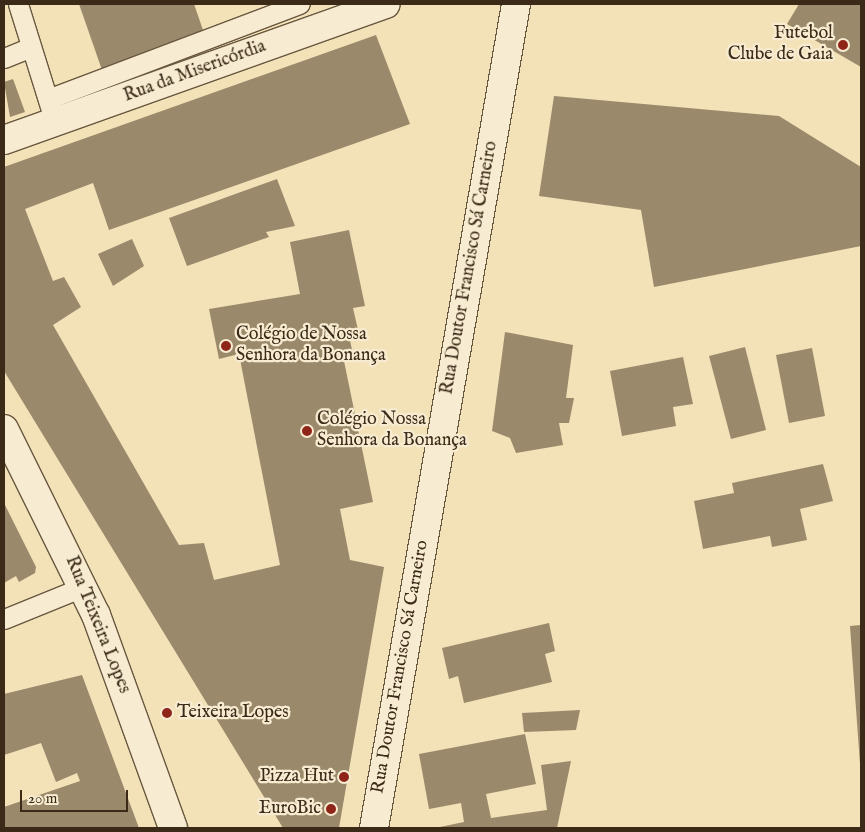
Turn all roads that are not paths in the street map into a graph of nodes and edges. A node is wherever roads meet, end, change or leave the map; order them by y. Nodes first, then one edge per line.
1 (18, 4) edge
2 (300, 4) edge
3 (386, 4) edge
4 (516, 4) edge
5 (31, 47) junction
6 (4, 58) edge
7 (52, 110) junction
8 (4, 140) edge
9 (4, 429) edge
10 (83, 587) junction
11 (4, 619) edge
12 (173, 828) edge
13 (374, 828) edge

1 - 5 lane
2 - 7 lane
3 - 7 street, Rua da Misericórdia
4 - 13 street, Rua Doutor Francisco Sá Carneiro
5 - 6 lane
5 - 7 lane
7 - 8 street, Rua da Misericórdia
9 - 10 street, Rua Teixeira Lopes
10 - 11 lane
10 - 12 street, Rua Teixeira Lopes

